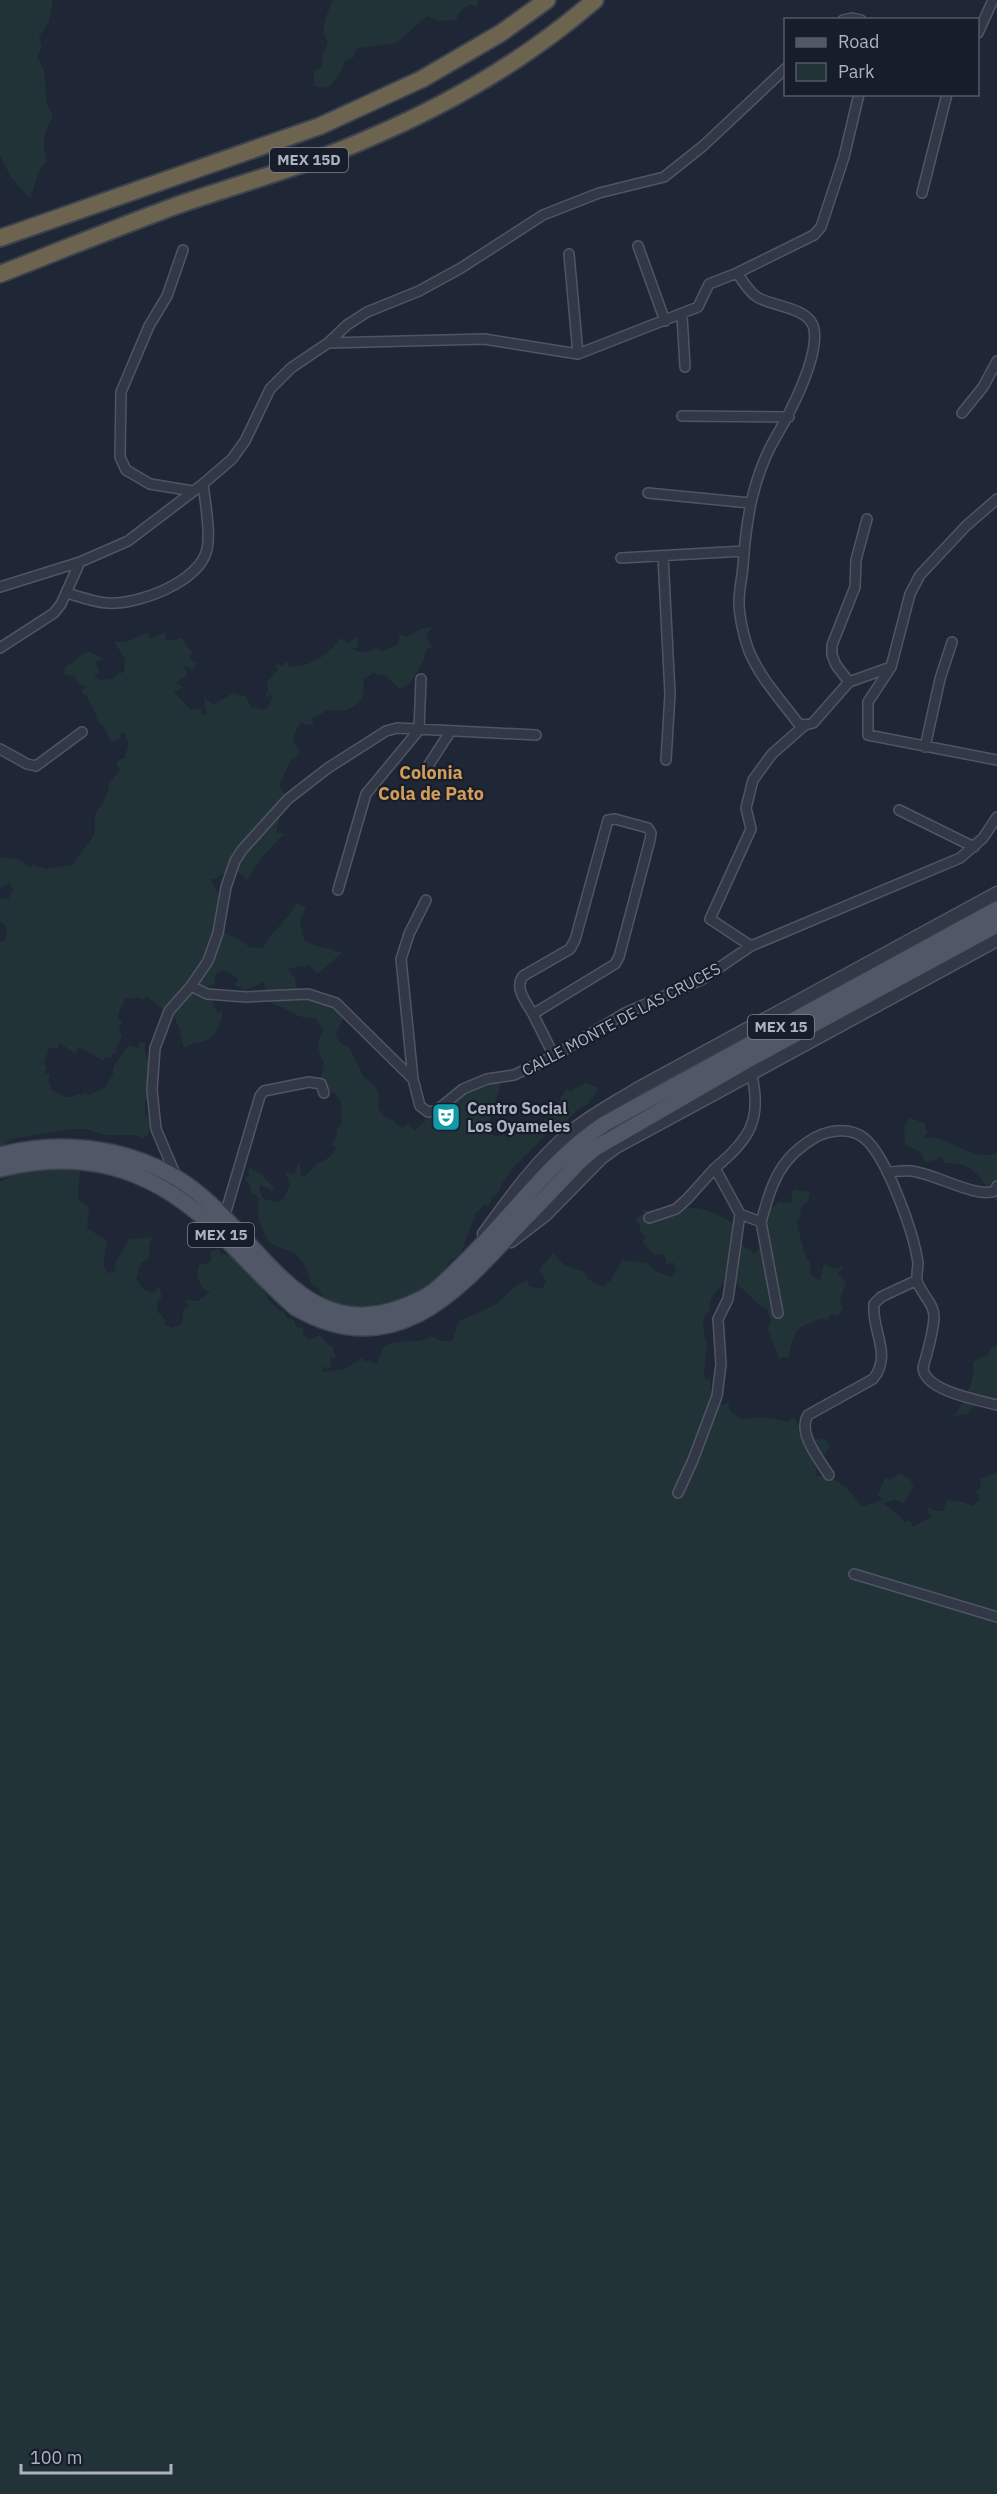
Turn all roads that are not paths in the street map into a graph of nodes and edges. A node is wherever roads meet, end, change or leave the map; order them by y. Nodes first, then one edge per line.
1 (547, 0) edge
2 (595, 0) edge
3 (993, 0) edge
4 (979, 31) edge
5 (784, 70) edge
6 (859, 96) edge
7 (946, 96) edge
8 (922, 193) dead end
9 (0, 238) edge
10 (638, 246) dead end
11 (183, 250) dead end
12 (569, 254) dead end
13 (736, 273) junction
14 (0, 274) edge
15 (682, 315) junction
16 (665, 321) junction
17 (328, 343) junction
18 (578, 354) junction
19 (997, 361) edge
20 (685, 367) dead end
21 (962, 413) dead end
22 (682, 416) dead end
23 (789, 417) junction
24 (203, 484) junction
25 (193, 491) junction
26 (648, 493) dead end
27 (997, 499) edge
28 (750, 503) junction
29 (867, 519) dead end
30 (744, 551) junction
31 (663, 556) junction
32 (621, 558) dead end
33 (80, 562) junction
34 (0, 587) edge
35 (67, 593) junction
36 (952, 642) dead end
37 (0, 648) edge
38 (891, 667) junction
39 (421, 679) dead end
40 (849, 682) junction
41 (805, 725) junction
42 (419, 730) junction
43 (82, 732) dead end
44 (450, 732) junction
45 (536, 735) dead end
46 (925, 747) junction
47 (0, 748) edge
48 (666, 760) dead end
49 (997, 760) edge
50 (428, 766) dead end
51 (899, 810) dead end
52 (997, 817) edge
53 (974, 847) junction
54 (338, 890) dead end
55 (997, 893) edge
56 (426, 900) dead end
57 (997, 909) edge
58 (997, 925) edge
59 (997, 940) edge
60 (751, 946) junction
61 (191, 986) junction
62 (533, 1014) junction
63 (554, 1056) junction
64 (751, 1072) junction
65 (413, 1079) junction
66 (324, 1093) dead end
67 (0, 1155) edge
68 (715, 1168) junction
69 (0, 1169) edge
70 (887, 1172) junction
71 (177, 1178) junction
72 (997, 1186) edge
73 (740, 1214) junction
74 (224, 1218) junction
75 (649, 1218) dead end
76 (761, 1222) junction
77 (491, 1256) junction
78 (466, 1260) junction
79 (917, 1281) junction
80 (778, 1313) dead end
81 (997, 1405) edge
82 (829, 1475) dead end
83 (678, 1493) dead end
84 (854, 1574) dead end
85 (997, 1617) edge

1 - 9 highway, MEX 15D
2 - 14 highway, MEX 15D
3 - 4 street
5 - 17 street
6 - 13 street
7 - 8 street
10 - 16 street
11 - 25 street
12 - 18 street
13 - 15 street
13 - 23 street
15 - 16 street
15 - 20 street
16 - 18 street
17 - 18 street
17 - 24 street
19 - 21 street
22 - 23 street
23 - 28 street
24 - 25 street
24 - 35 street
25 - 33 street
26 - 28 street
27 - 38 street
28 - 30 street
29 - 40 street
30 - 31 street
30 - 41 street
31 - 32 street
31 - 48 street
33 - 34 street
33 - 35 street
35 - 37 street
36 - 46 street
38 - 40 street
38 - 46 street
39 - 42 street
40 - 41 street
41 - 60 street
42 - 44 street
42 - 54 street
42 - 61 street
43 - 47 street
44 - 45 street
44 - 50 street
46 - 49 street
51 - 53 street
52 - 53 street, CALLE MONTE DE LAS CRUCES
53 - 60 street, CALLE MONTE DE LAS CRUCES
55 - 78 street
56 - 65 street
57 - 78 main road, MEX 15
58 - 77 main road, MEX 15
59 - 64 street
60 - 63 street, CALLE MONTE DE LAS CRUCES
61 - 65 street
61 - 71 street
62 - 62 street
62 - 63 street
63 - 65 street, CALLE MONTE DE LAS CRUCES
64 - 68 street
64 - 77 street
66 - 74 street
67 - 71 main road, MEX 15
68 - 73 street
68 - 75 street
69 - 77 main road, MEX 15
70 - 72 street
70 - 76 street
70 - 79 street
71 - 74 main road, MEX 15
73 - 76 street
73 - 83 street
74 - 78 main road, MEX 15
76 - 80 street
79 - 81 street
79 - 82 street
84 - 85 street

